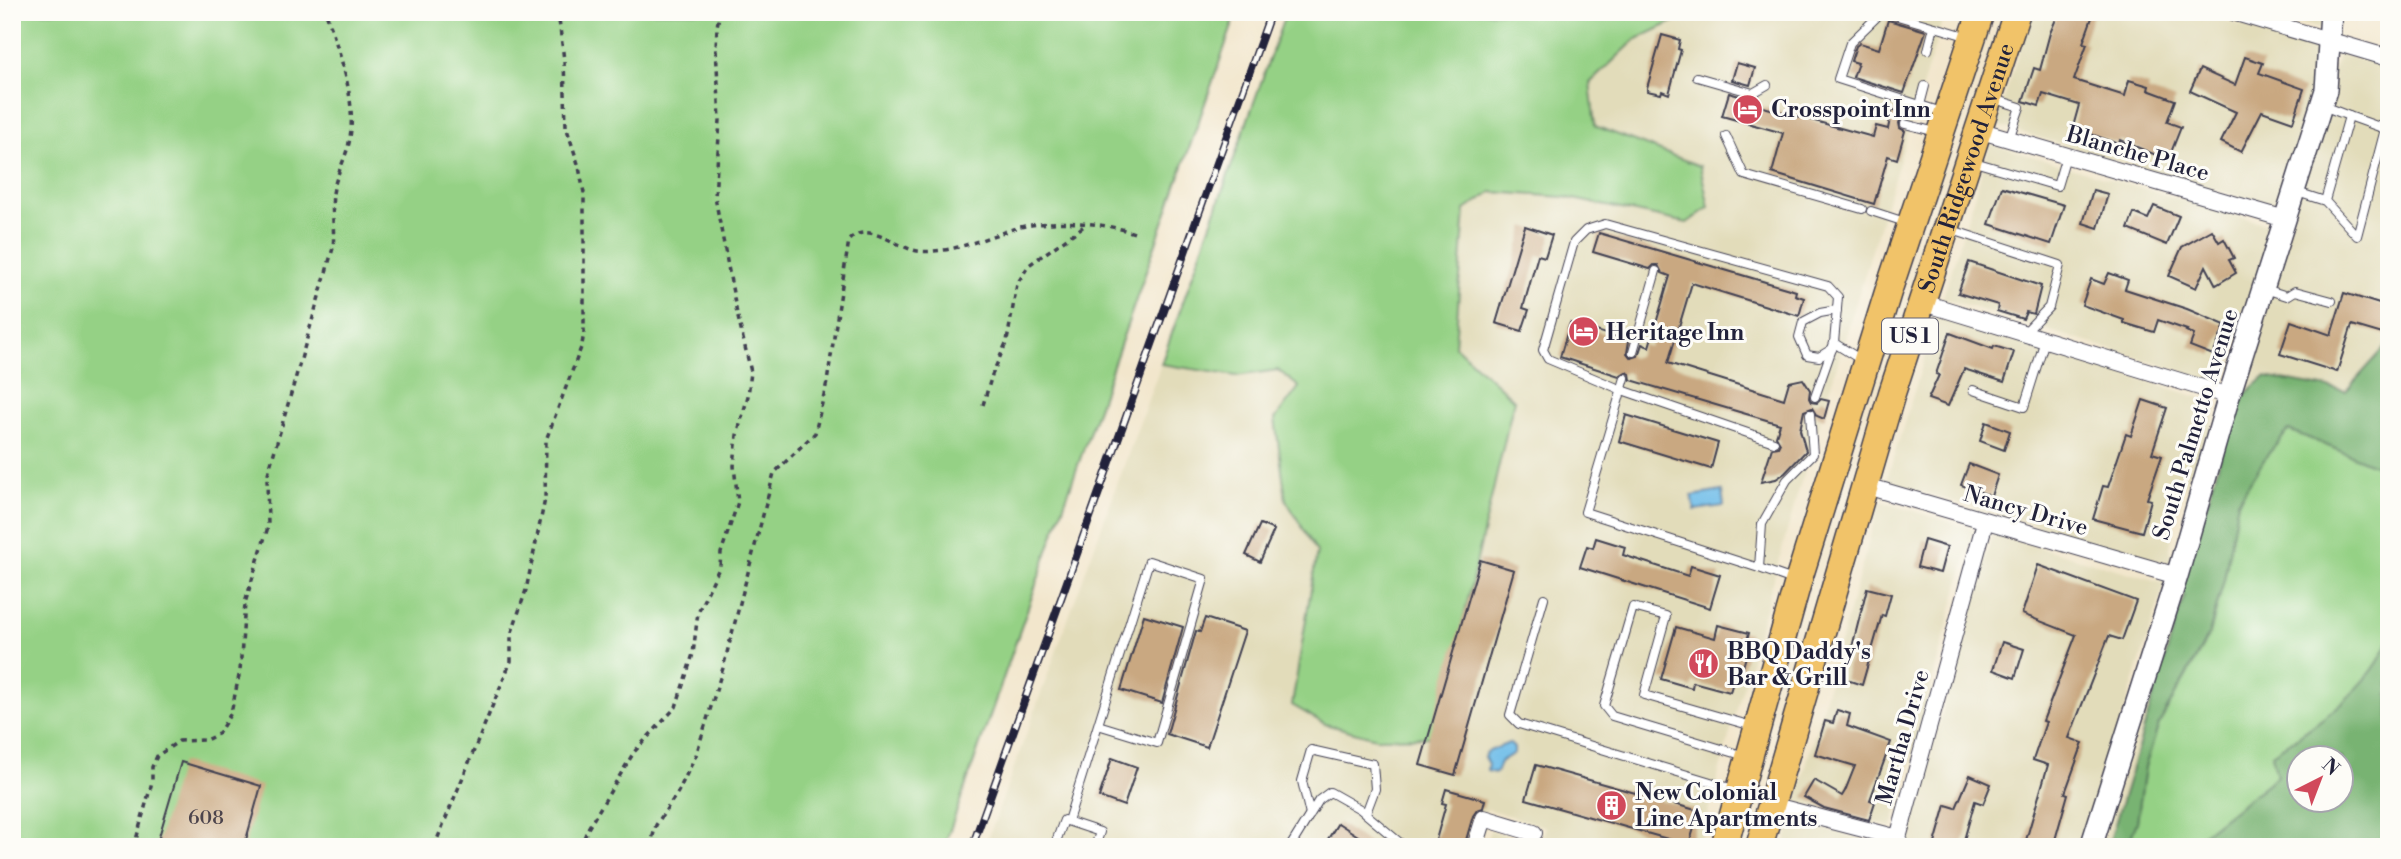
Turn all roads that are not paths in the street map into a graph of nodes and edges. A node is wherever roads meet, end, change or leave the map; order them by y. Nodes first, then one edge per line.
1 (1883, 12) edge
2 (1981, 12) edge
3 (2017, 12) edge
4 (2233, 12) edge
5 (2331, 12) edge
6 (1934, 27) junction
7 (1973, 38) junction
8 (2329, 42) junction
9 (1928, 50) dead end
10 (2389, 58) edge
11 (1697, 77) dead end
12 (1767, 85) dead end
13 (1925, 86) dead end
14 (1989, 97) junction
15 (1920, 104) junction
16 (2321, 106) junction
17 (2350, 116) junction
18 (1905, 124) dead end
19 (1945, 124) junction
20 (2387, 128) edge
21 (1978, 130) junction
22 (1726, 136) dead end
23 (2009, 139) junction
24 (2066, 156) junction
25 (1969, 160) junction
26 (2294, 191) junction
27 (2325, 201) junction
28 (2285, 219) junction
29 (1911, 224) junction
30 (1946, 228) junction
31 (1665, 239) junction
32 (1661, 251) dead end
33 (1656, 271) dead end
34 (2263, 289) junction
35 (1921, 302) junction
36 (2332, 302) dead end
37 (1837, 310) junction
38 (2024, 333) junction
39 (2045, 340) junction
40 (1833, 346) junction
41 (1633, 352) dead end
42 (1866, 362) junction
43 (1626, 378) dead end
44 (1622, 390) junction
45 (1857, 390) junction
46 (1973, 390) dead end
47 (2229, 396) junction
48 (1815, 397) dead end
49 (1810, 414) dead end
50 (1774, 442) dead end
51 (1821, 461) junction
52 (1863, 485) junction
53 (1986, 522) junction
54 (1847, 543) junction
55 (1759, 568) junction
56 (2177, 576) junction
57 (1798, 582) junction
58 (1544, 598) dead end
59 (1098, 725) junction
60 (1758, 728) junction
61 (1750, 757) junction
62 (1740, 791) junction
63 (1771, 805) junction
64 (1366, 813) junction
65 (1310, 815) junction
66 (1068, 821) junction
67 (1534, 833) dead end
68 (1054, 847) edge
69 (1095, 847) edge
70 (1290, 847) edge
71 (1405, 847) edge
72 (1475, 847) edge
73 (1724, 847) edge
74 (1759, 847) edge
75 (2091, 847) edge

1 - 6 lane
1 - 15 lane
2 - 7 main road, South Ridgewood Avenue / US 1
3 - 14 main road, South Ridgewood Avenue / US 1
4 - 8 street
5 - 8 street, South Palmetto Avenue
6 - 7 lane
6 - 9 lane
7 - 19 main road, South Ridgewood Avenue / US 1
8 - 10 street
8 - 16 street, South Palmetto Avenue
11 - 12 lane
13 - 15 lane
14 - 21 main road, South Ridgewood Avenue / US 1
14 - 23 lane
15 - 19 lane
16 - 17 lane
16 - 26 street, South Palmetto Avenue
17 - 20 lane
17 - 27 lane
18 - 19 lane
19 - 29 main road, South Ridgewood Avenue / US 1
20 - 27 lane
21 - 23 street, Blanche Place
21 - 25 main road, South Ridgewood Avenue / US 1
22 - 29 lane
23 - 24 street, Blanche Place
24 - 25 lane
24 - 28 street, Blanche Place
25 - 30 main road, South Ridgewood Avenue / US 1
26 - 27 lane
26 - 28 street, South Palmetto Avenue
28 - 34 street, South Palmetto Avenue
29 - 42 main road, South Ridgewood Avenue / US 1
30 - 35 main road, South Ridgewood Avenue / US 1
30 - 38 lane
31 - 32 lane
31 - 37 lane
31 - 44 lane
33 - 41 lane
34 - 36 lane
34 - 47 street, South Palmetto Avenue
35 - 38 street
35 - 52 main road, South Ridgewood Avenue / US 1
37 - 40 lane
37 - 40 lane
38 - 39 street
39 - 46 lane
39 - 47 street
40 - 42 lane
40 - 48 lane
42 - 45 main road, South Ridgewood Avenue / US 1
43 - 44 lane
44 - 50 lane
44 - 55 lane
45 - 51 main road, South Ridgewood Avenue / US 1
45 - 52 main road
47 - 56 street, South Palmetto Avenue
49 - 51 lane
51 - 54 main road
51 - 55 lane
51 - 57 main road, South Ridgewood Avenue / US 1
52 - 53 street, Nancy Drive
52 - 54 main road, South Ridgewood Avenue / US 1
53 - 56 street, Nancy Drive
53 - 63 street, Martha Drive
54 - 63 main road, South Ridgewood Avenue / US 1
55 - 57 lane
56 - 75 street, South Palmetto Avenue
57 - 60 main road, South Ridgewood Avenue / US 1
58 - 62 lane
59 - 59 lane
59 - 66 lane
60 - 61 main road, South Ridgewood Avenue / US 1
60 - 61 lane
61 - 62 main road, South Ridgewood Avenue / US 1
62 - 73 main road, South Ridgewood Avenue / US 1
63 - 74 main road, South Ridgewood Avenue / US 1
64 - 65 lane
64 - 65 lane
64 - 71 lane
65 - 70 lane
66 - 68 lane
66 - 69 lane
67 - 72 street

